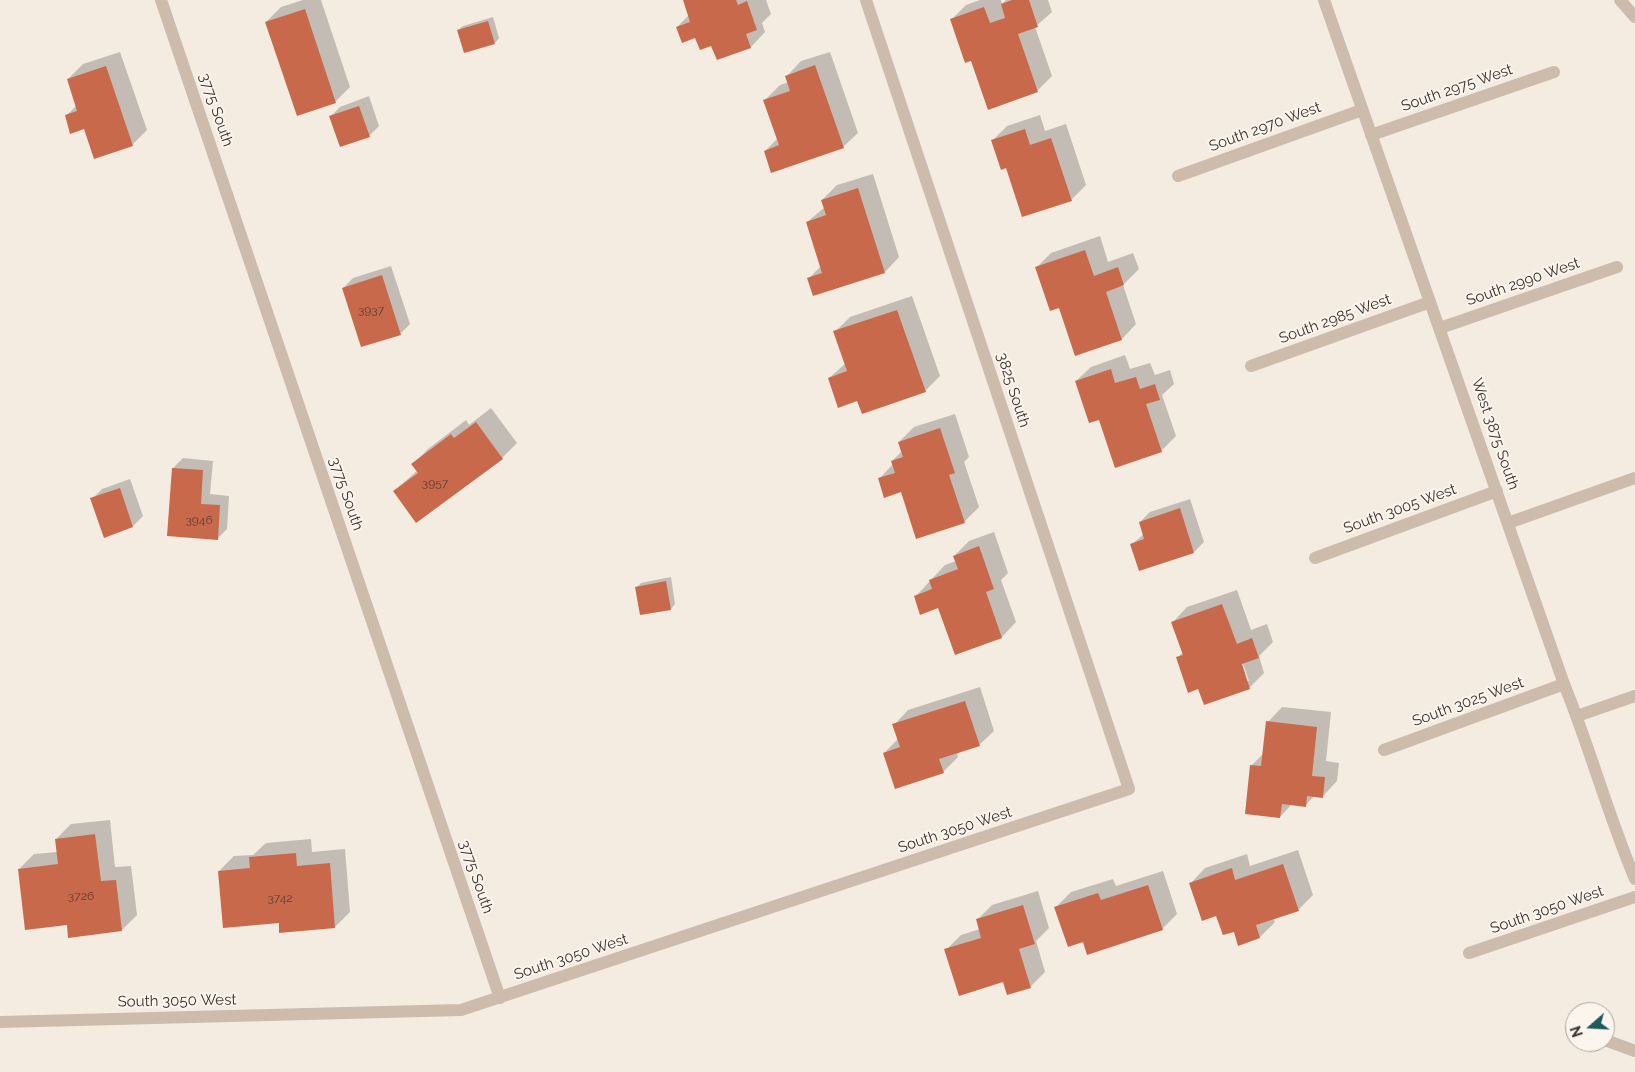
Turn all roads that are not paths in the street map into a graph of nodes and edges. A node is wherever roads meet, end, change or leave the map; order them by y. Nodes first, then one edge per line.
1 (161, 0) edge
2 (866, 0) edge
3 (1324, 0) edge
4 (1620, 0) edge
5 (1635, 16) edge
6 (1554, 72) dead end
7 (1362, 110) junction
8 (1371, 135) junction
9 (1178, 176) dead end
10 (1616, 267) dead end
11 (1430, 302) junction
12 (1440, 328) junction
13 (1250, 366) dead end
14 (1635, 478) edge
15 (1498, 491) junction
16 (1508, 523) junction
17 (1315, 558) dead end
18 (1564, 684) junction
19 (1635, 696) edge
20 (1577, 716) junction
21 (1384, 750) dead end
22 (1129, 790) joint
23 (1635, 879) edge
24 (1635, 897) edge
25 (1470, 953) dead end
26 (500, 998) junction
27 (0, 1022) edge
28 (1615, 1044) edge
29 (1635, 1051) edge

1 - 26 street, 3775 South
2 - 22 street, 3825 South
3 - 7 street, West 3875 South
4 - 5 street
6 - 8 street, South 2975 West
7 - 8 street, West 3875 South
7 - 9 street, South 2970 West
8 - 11 street, West 3875 South
10 - 12 street, South 2990 West
11 - 12 street, West 3875 South
11 - 13 street, South 2985 West
12 - 15 street, West 3875 South
14 - 16 street
15 - 16 street, West 3875 South
15 - 17 street, South 3005 West
16 - 18 street, West 3875 South
18 - 20 street, West 3875 South
18 - 21 street, South 3025 West
19 - 20 street
20 - 23 street, West 3875 South
22 - 26 street, South 3050 West
24 - 25 street, South 3050 West
26 - 27 street, South 3050 West
28 - 29 street

